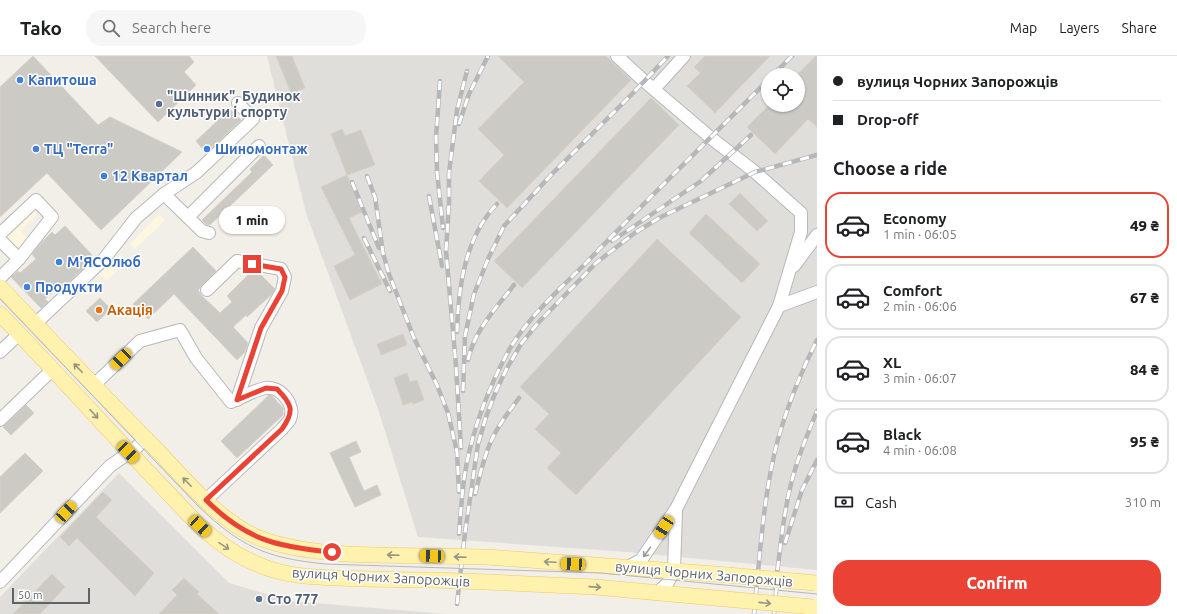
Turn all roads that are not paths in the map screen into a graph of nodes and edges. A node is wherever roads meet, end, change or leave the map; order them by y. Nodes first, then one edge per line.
1 (618, 56) edge
2 (684, 56) edge
3 (654, 89) junction
4 (238, 102) dead end
5 (259, 146) dead end
6 (164, 194) junction
7 (188, 217) junction
8 (209, 233) dead end
9 (0, 234) edge
10 (817, 235) edge
11 (0, 240) edge
12 (18, 259) junction
13 (790, 272) junction
14 (0, 278) edge
15 (0, 287) edge
16 (207, 290) dead end
17 (817, 292) edge
18 (779, 306) junction
19 (0, 314) edge
20 (35, 324) junction
21 (19, 334) junction
22 (0, 352) edge
23 (53, 369) junction
24 (94, 385) junction
25 (237, 400) junction
26 (0, 420) edge
27 (145, 438) junction
28 (128, 452) junction
29 (206, 500) junction
30 (676, 509) junction
31 (628, 567) junction
32 (674, 570) junction
33 (0, 582) edge
34 (816, 583) edge
35 (658, 592) junction
36 (815, 607) edge

1 - 3 street
2 - 3 street
3 - 13 street
4 - 6 street
5 - 7 street
6 - 7 street
6 - 20 street
7 - 8 street
9 - 12 street
10 - 13 street
11 - 12 street
12 - 14 street
13 - 18 street
15 - 20 main road, вулиця Чорних Запорожців
16 - 25 street
17 - 18 street
18 - 30 street
19 - 21 main road, вулиця Чорних Запорожців
24 -> 20 main road, вулиця Чорних Запорожців
21 - 22 street
21 - 23 main road, вулиця Чорних Запорожців
23 - 26 street
23 -> 28 main road, вулиця Чорних Запорожців
24 - 25 street
24 - 27 main road, вулиця Чорних Запорожців
25 - 29 street
27 - 28 street
29 -> 27 main road, вулиця Чорних Запорожців
28 - 33 street
28 -> 35 main road, вулиця Чорних Запорожців, bridge
31 -> 29 main road, вулиця Чорних Запорожців, bridge
30 -> 31 street
30 - 32 street
31 - 32 main road, вулиця Чорних Запорожців
32 - 34 main road, вулиця Чорних Запорожців, bridge
32 - 35 street
35 -> 36 main road, вулиця Чорних Запорожців, bridge

